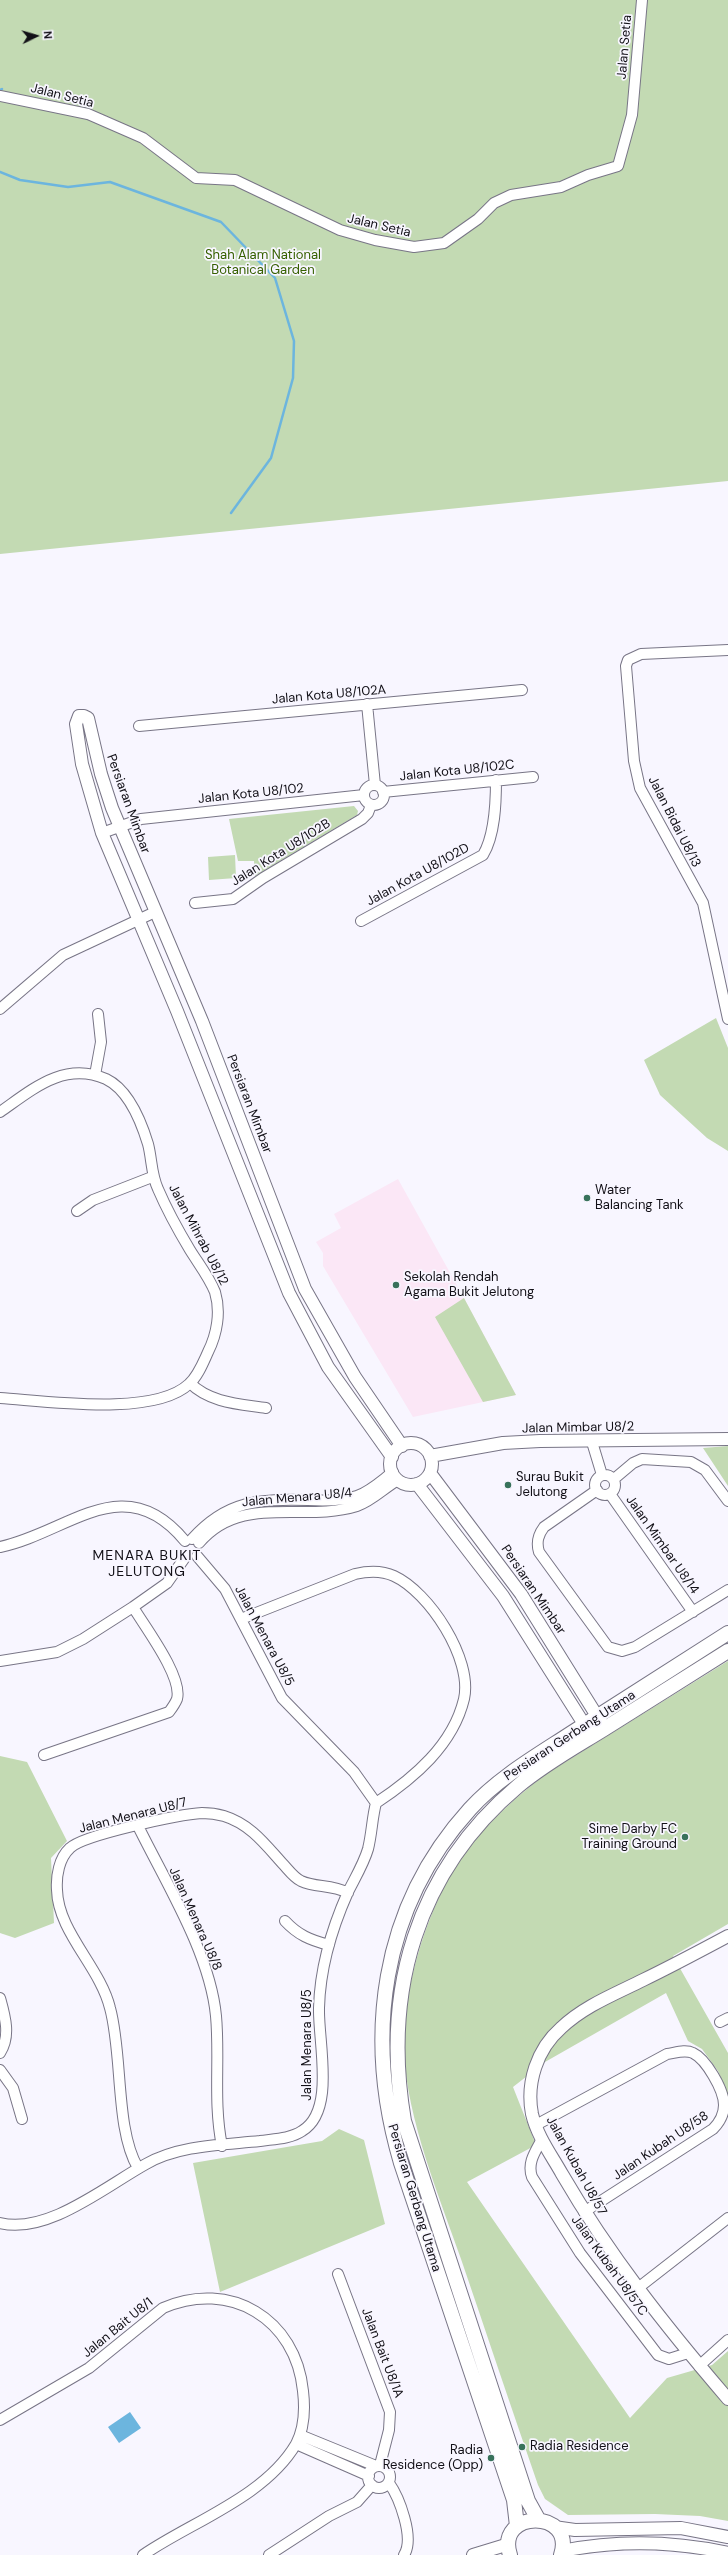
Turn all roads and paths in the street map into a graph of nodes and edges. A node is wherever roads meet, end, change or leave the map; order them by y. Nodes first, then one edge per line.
1 (642, 0) edge
2 (0, 96) edge
3 (728, 650) edge
4 (522, 690) dead end
5 (368, 704) junction
6 (139, 726) dead end
7 (533, 776) dead end
8 (496, 780) junction
9 (375, 784) junction
10 (383, 792) junction
11 (364, 794) junction
12 (371, 805) junction
13 (120, 826) junction
14 (102, 833) junction
15 (195, 904) dead end
16 (155, 912) junction
17 (138, 921) junction
18 (361, 921) dead end
19 (0, 1009) edge
20 (98, 1014) dead end
21 (728, 1020) edge
22 (95, 1075) junction
23 (0, 1112) edge
24 (152, 1177) junction
25 (77, 1211) dead end
26 (190, 1383) junction
27 (0, 1398) edge
28 (266, 1408) dead end
29 (728, 1439) edge
30 (592, 1442) junction
31 (402, 1446) junction
32 (430, 1456) junction
33 (392, 1457) junction
34 (430, 1473) junction
35 (602, 1475) junction
36 (396, 1476) junction
37 (614, 1479) junction
38 (417, 1484) junction
39 (597, 1490) junction
40 (610, 1494) junction
41 (728, 1501) edge
42 (192, 1541) junction
43 (0, 1547) edge
44 (186, 1556) junction
45 (197, 1556) junction
46 (728, 1590) edge
47 (134, 1607) junction
48 (693, 1612) junction
49 (241, 1619) junction
50 (728, 1633) edge
51 (728, 1651) edge
52 (0, 1661) edge
53 (601, 1722) junction
54 (588, 1731) junction
55 (44, 1755) dead end
56 (376, 1803) junction
57 (138, 1826) junction
58 (348, 1893) junction
59 (285, 1921) dead end
60 (728, 1936) edge
61 (329, 1945) junction
62 (0, 1998) edge
63 (0, 2053) edge
64 (0, 2070) edge
65 (22, 2119) dead end
66 (536, 2125) junction
67 (542, 2140) junction
68 (222, 2146) junction
69 (138, 2168) junction
70 (584, 2212) junction
71 (728, 2218) edge
72 (0, 2224) edge
73 (338, 2274) dead end
74 (638, 2288) junction
75 (728, 2340) edge
76 (688, 2354) junction
77 (699, 2366) junction
78 (728, 2399) edge
79 (0, 2420) edge
80 (298, 2439) junction
81 (378, 2466) junction
82 (370, 2480) junction
83 (389, 2483) junction
84 (538, 2519) junction
85 (517, 2526) junction
86 (554, 2527) junction
87 (728, 2537) edge
88 (510, 2549) edge
89 (561, 2553) edge
90 (728, 2553) edge
91 (143, 2555) edge
92 (269, 2555) edge
93 (404, 2555) edge
94 (473, 2555) edge

1 - 2 street, Jalan Setia
3 - 21 street, Jalan Bidai U8/13
4 - 5 street, Jalan Kota U8/102A
5 - 6 street, Jalan Kota U8/102A
5 - 9 street
7 - 8 street, Jalan Kota U8/102C
8 - 10 street, Jalan Kota U8/102C
8 - 18 street, Jalan Kota U8/102D
9 - 10 street
9 - 11 street
10 - 12 street
11 - 12 street
11 - 13 street, Jalan Kota U8/102
12 - 15 street, Jalan Kota U8/102B
13 - 14 street, Jalan Kota U8/102
13 - 14 street, Persiaran Mimbar
13 - 16 street, Persiaran Mimbar
14 - 17 street, Persiaran Mimbar
16 - 17 street
16 - 31 street, Persiaran Mimbar
17 - 19 street
17 - 33 street, Persiaran Mimbar
20 - 22 street
22 - 23 street, Jalan Mihrab U8/12
22 - 24 street, Jalan Mihrab U8/12
24 - 25 street
24 - 26 street, Jalan Mihrab U8/12
26 - 27 street
26 - 28 street
29 - 30 street, Jalan Mimbar U8/2
30 - 32 street, Jalan Mimbar U8/2
30 - 35 street
31 - 32 street
31 - 33 street
32 - 34 street
33 - 36 street
34 - 38 street
34 - 53 street, Persiaran Mimbar
35 - 37 street
35 - 39 street
36 - 38 street
36 - 42 street, Jalan Menara U8/4
37 - 40 street
37 - 41 street
38 - 54 street
39 - 40 street
39 - 48 street
40 - 48 street, Jalan Mimbar U8/14
42 - 43 street
42 - 44 street
42 - 45 street
44 - 45 street
44 - 47 street
45 - 49 street, Jalan Menara U8/5
46 - 48 street
47 - 52 street
47 - 55 street
49 - 56 street, Jalan Menara U8/5
49 - 56 street
50 - 53 main road, Persiaran Gerbang Utama
51 - 53 main road, Persiaran Gerbang Utama
53 - 54 main road, Persiaran Gerbang Utama
54 - 84 main road, Persiaran Gerbang Utama
54 - 85 main road, Persiaran Gerbang Utama
56 - 58 street, Jalan Menara U8/5
57 - 58 street, Jalan Menara U8/7
57 - 68 street, Jalan Menara U8/8
57 - 69 street, Jalan Menara U8/7
58 - 61 street, Jalan Menara U8/5
59 - 61 street
60 - 66 street, Jalan Kubah U8/57
61 - 68 street, Jalan Menara U8/5
62 - 63 street
64 - 65 street
66 - 67 street, Jalan Kubah U8/57
66 - 70 street, Jalan Kubah U8/58
67 - 70 street, Jalan Kubah U8/57
67 - 76 street, Jalan Kubah U8/57C
68 - 69 street, Jalan Menara U8/5
69 - 72 street, Jalan Menara U8/5
70 - 74 street, Jalan Kubah U8/57
71 - 74 street
73 - 81 street, Jalan Bait U8/1A
74 - 76 street, Jalan Kubah U8/57
75 - 77 street
76 - 77 street, Jalan Kubah U8/57
77 - 78 street, Jalan Kubah U8/57
79 - 80 street, Jalan Bait U8/1
80 - 81 street
80 - 82 street
80 - 91 street, Jalan Bait U8/1
81 - 82 street
81 - 83 street
82 - 83 street
82 - 92 street
83 - 93 street
84 - 85 main road
84 - 86 main road
85 - 88 main road
86 - 87 street
86 - 89 main road
88 - 94 street
89 - 90 street

